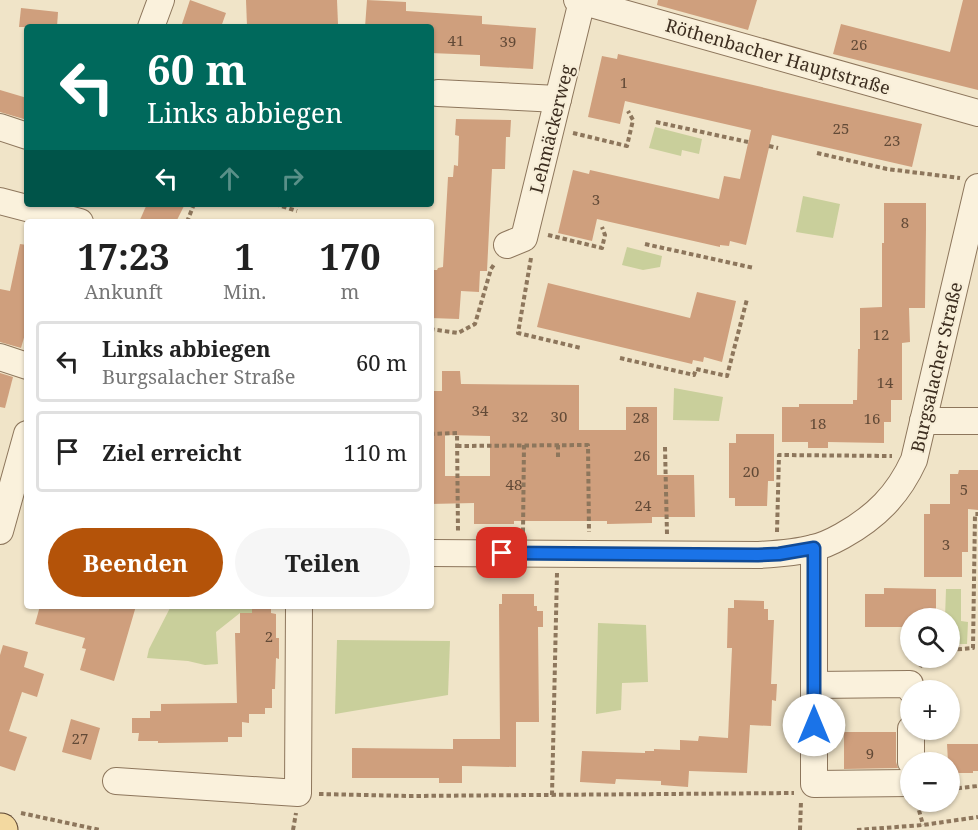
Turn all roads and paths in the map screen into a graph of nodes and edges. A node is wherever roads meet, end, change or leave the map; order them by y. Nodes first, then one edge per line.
1 (161, 0) edge
2 (580, 1) edge
3 (153, 24) edge
4 (438, 93) dead end
5 (558, 99) junction
6 (628, 111) dead end
7 (978, 112) edge
8 (656, 122) dead end
9 (0, 127) edge
10 (552, 127) junction
11 (24, 134) edge
12 (748, 142) dead end
13 (769, 146) dead end
14 (778, 148) dead end
15 (817, 153) dead end
16 (970, 183) edge
17 (0, 201) edge
18 (284, 207) edge
19 (297, 211) dead end
20 (69, 219) edge
21 (602, 227) dead end
22 (519, 238) junction
23 (645, 244) dead end
24 (754, 268) dead end
25 (747, 299) dead end
26 (434, 330) edge
27 (582, 348) dead end
28 (0, 357) edge
29 (620, 358) dead end
30 (24, 365) edge
31 (923, 421) junction
32 (978, 421) edge
33 (434, 434) edge
34 (524, 445) junction
35 (558, 445) junction
36 (457, 446) junction
37 (665, 447) dead end
38 (24, 457) edge
39 (558, 459) dead end
40 (914, 460) junction
41 (18, 504) edge
42 (978, 514) edge
43 (0, 531) edge
44 (814, 548) junction
45 (434, 553) edge
46 (458, 553) junction
47 (524, 553) junction
48 (557, 553) junction
49 (589, 553) junction
50 (667, 554) junction
51 (779, 554) junction
52 (299, 609) edge
53 (960, 649) edge
54 (900, 684) edge
55 (814, 685) junction
56 (116, 781) dead end
57 (900, 783) edge
58 (978, 786) edge
59 (960, 788) edge
60 (298, 793) junction
61 (552, 795) junction
62 (920, 812) edge
63 (978, 817) edge
64 (4, 823) edge
65 (923, 825) junction
66 (100, 830) edge
67 (800, 830) edge
68 (857, 830) edge

1 - 3 street
2 - 5 street, Lehmäckerweg
2 - 7 street, Röthenbacher Hauptstraße
4 - 5 street
5 - 10 street, Lehmäckerweg
6 - 10 path
8 - 12 path
9 - 11 street
10 - 22 street, Lehmäckerweg
13 - 14 path
15 - 16 path
16 - 31 street, Burgsalacher Straße
17 - 20 street
18 - 19 path
21 - 22 path
22 - 26 path
22 - 27 path
23 - 24 path
25 - 29 path
28 - 30 street
31 - 32 street
31 - 40 street, Burgsalacher Straße
33 - 36 path
34 - 35 path
34 - 36 path
34 - 47 path
35 - 39 path
35 - 49 path
36 - 46 path
37 - 50 path
38 - 41 street
40 - 44 street, Burgsalacher Straße
40 - 51 path
41 - 43 street
42 - 53 path
44 - 51 street, Burgsalacher Straße
44 - 55 street
45 - 46 street, Burgsalacher Straße
46 - 47 street, Burgsalacher Straße
47 - 48 street, Burgsalacher Straße
48 - 49 street, Burgsalacher Straße
48 - 61 path
49 - 50 street, Burgsalacher Straße
50 - 51 street, Burgsalacher Straße
52 - 60 street
54 - 55 street
55 - 57 street
56 - 60 street
58 - 59 path
60 - 61 path
61 - 67 path
62 - 65 path
63 - 65 path
64 - 66 path
65 - 68 path

